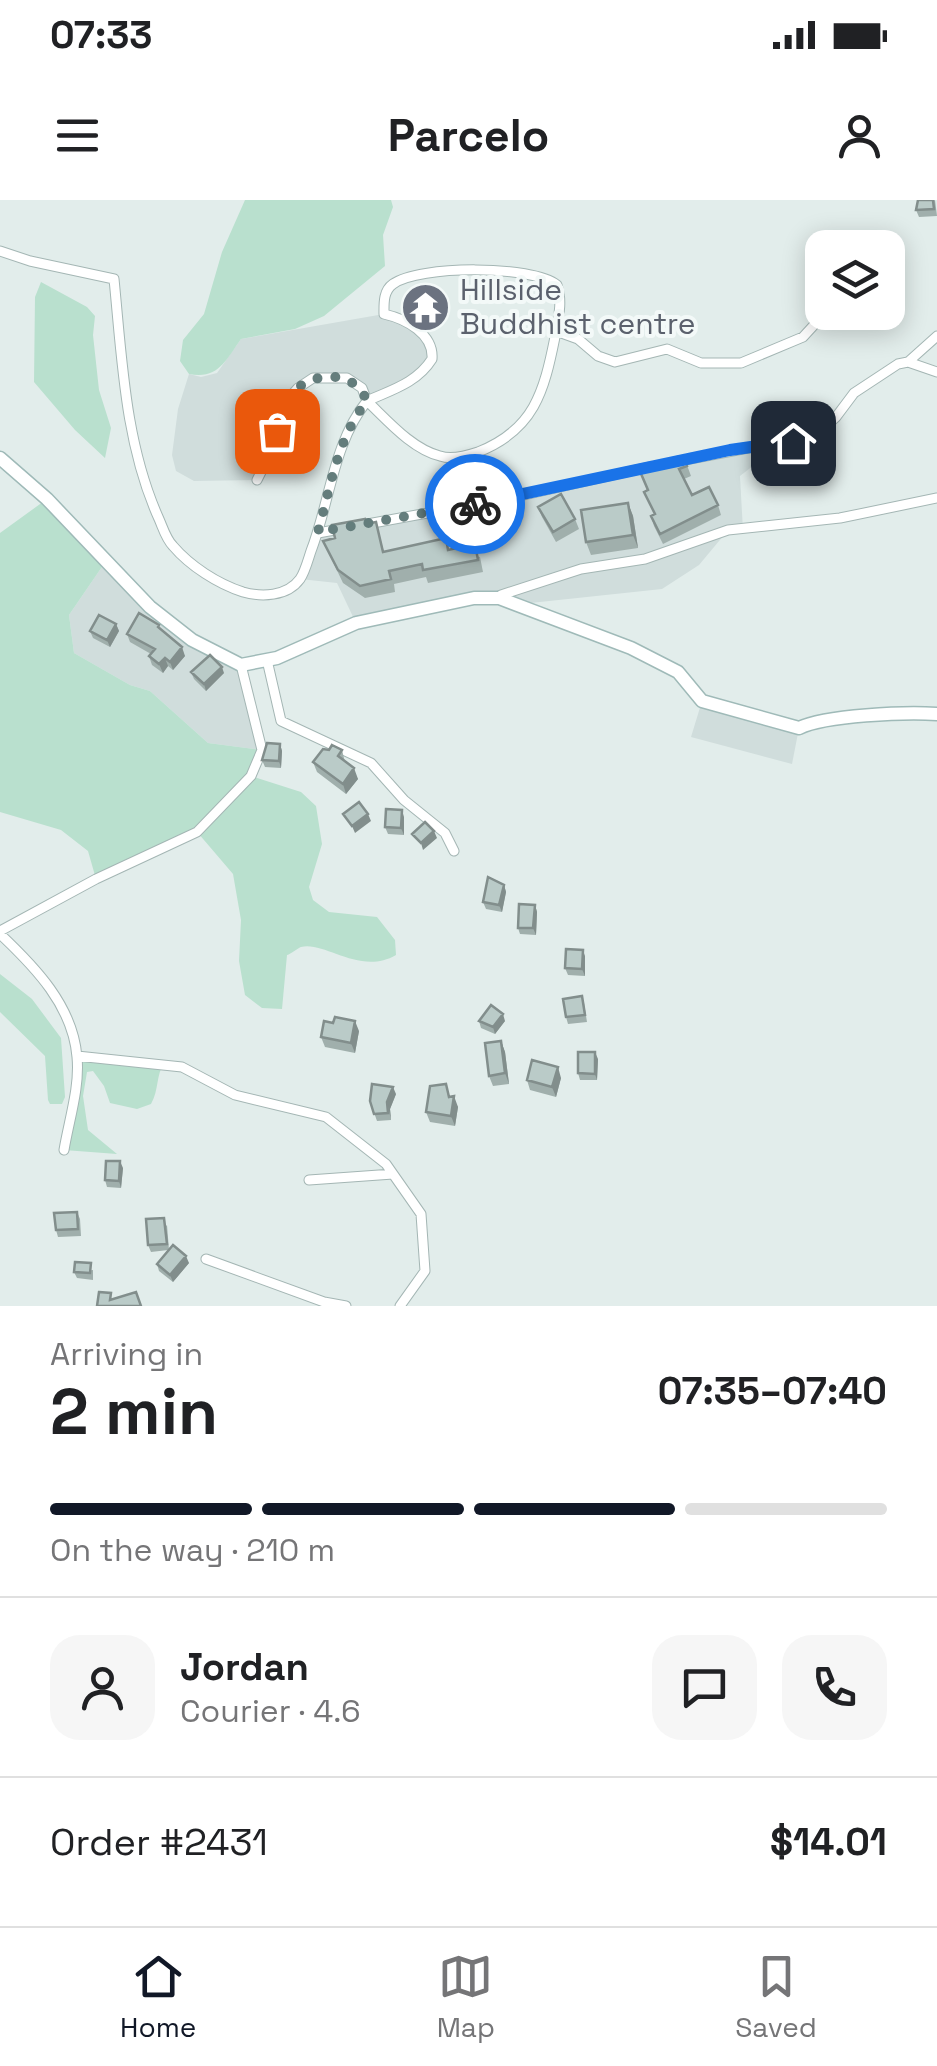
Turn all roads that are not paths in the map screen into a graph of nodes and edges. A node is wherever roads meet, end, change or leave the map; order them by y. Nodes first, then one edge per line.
1 (0, 251) edge
2 (809, 330) edge
3 (556, 331) junction
4 (937, 336) edge
5 (908, 362) junction
6 (937, 372) edge
7 (367, 401) junction
8 (0, 458) edge
9 (257, 480) dead end
10 (937, 498) edge
11 (318, 532) junction
12 (499, 598) junction
13 (266, 660) junction
14 (241, 664) junction
15 (937, 714) edge
16 (454, 851) dead end
17 (0, 932) edge
18 (77, 1056) junction
19 (64, 1150) dead end
20 (393, 1174) junction
21 (309, 1180) dead end
22 (206, 1259) dead end
23 (346, 1306) edge
24 (400, 1306) edge

1 - 11 street
2 - 3 street
3 - 7 street
3 - 7 street
4 - 5 street
5 - 6 street
5 - 11 street
7 - 9 street
7 - 11 street
8 - 14 main road
10 - 12 street
12 - 13 main road
12 - 15 main road
13 - 14 main road
13 - 16 street
14 - 17 street
17 - 18 street
18 - 19 street
18 - 20 street
20 - 21 street
20 - 24 street
22 - 23 street

